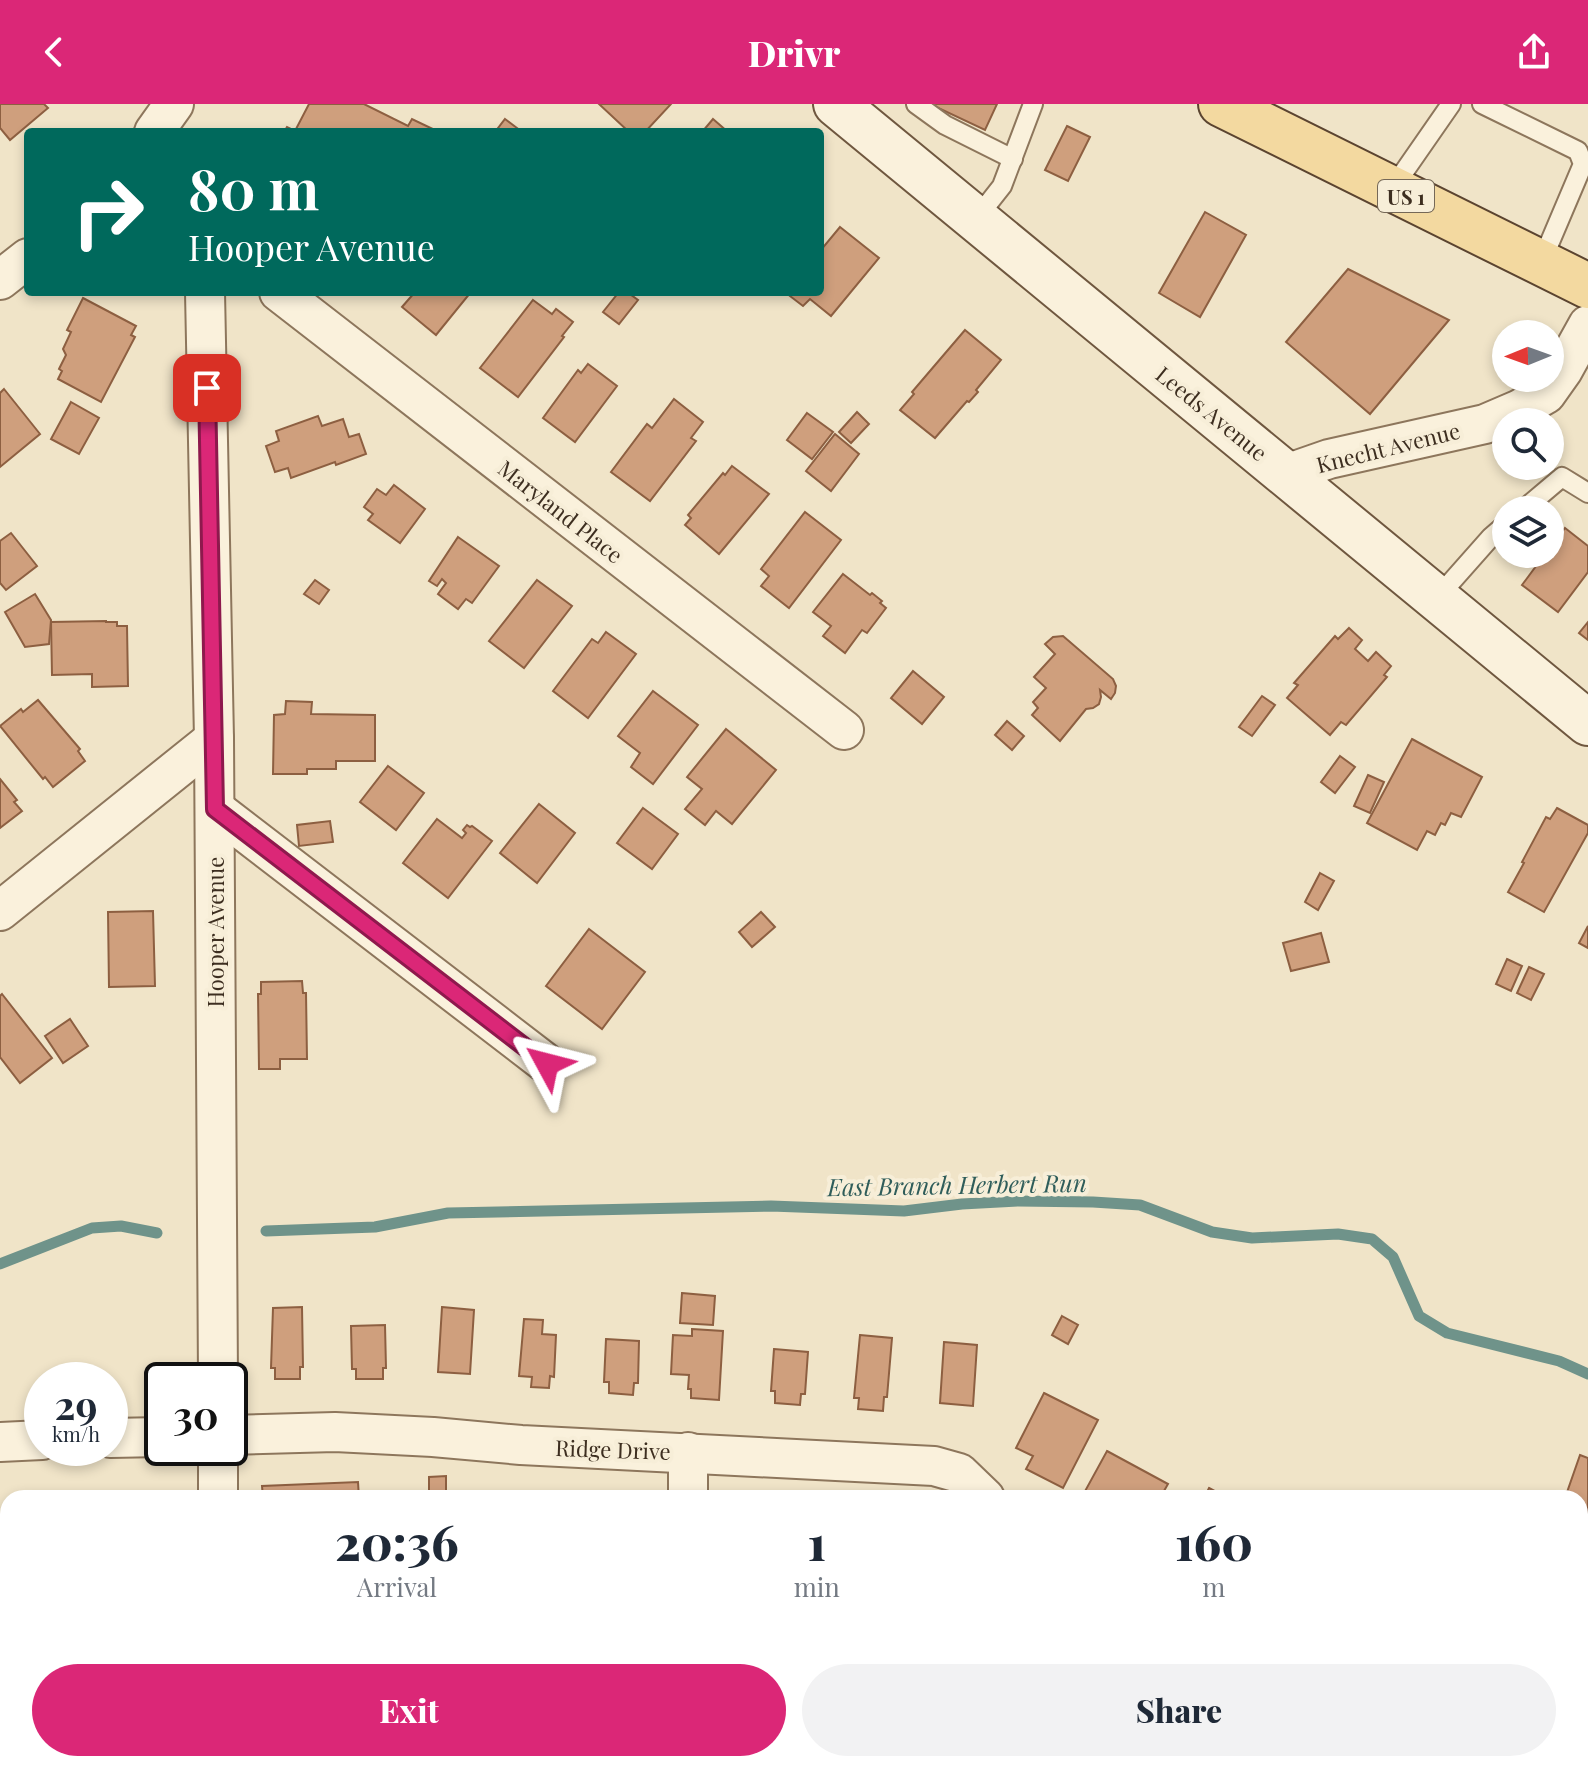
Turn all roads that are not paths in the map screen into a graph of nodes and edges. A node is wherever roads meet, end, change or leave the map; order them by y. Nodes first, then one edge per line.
1 (174, 104) edge
2 (836, 104) edge
3 (916, 104) edge
4 (1033, 104) edge
5 (1221, 104) edge
6 (1451, 104) edge
7 (1482, 104) edge
8 (157, 128) edge
9 (1013, 159) junction
10 (1392, 189) junction
11 (976, 219) junction
12 (24, 261) edge
13 (1541, 263) junction
14 (0, 280) edge
15 (1588, 286) edge
16 (205, 296) edge
17 (284, 296) edge
18 (1588, 325) edge
19 (1286, 474) junction
20 (1588, 493) edge
21 (1540, 496) edge
22 (1492, 536) edge
23 (1437, 598) junction
24 (1588, 723) edge
25 (844, 730) dead end
26 (214, 739) junction
27 (215, 809) junction
28 (0, 911) edge
29 (547, 1064) dead end
30 (218, 1362) edge
31 (248, 1434) edge
32 (24, 1441) edge
33 (0, 1442) edge
34 (688, 1452) junction
35 (218, 1466) edge
36 (218, 1490) edge
37 (688, 1490) edge
38 (977, 1490) edge

1 - 8 street
2 - 11 street, Leeds Avenue
3 - 9 lane
4 - 9 lane
5 - 10 main road, US 1
6 - 10 lane
7 - 13 lane
9 - 11 lane
10 - 13 main road, US 1
11 - 19 street, Leeds Avenue
12 - 14 street
13 - 15 main road, US 1
16 - 26 street, Hooper Avenue
17 - 25 street, Maryland Place
18 - 19 street, Knecht Avenue
19 - 23 street, Leeds Avenue
20 - 21 lane
22 - 23 lane
23 - 24 street, Leeds Avenue
26 - 27 street, Hooper Avenue
26 - 28 street
27 - 29 street
27 - 30 street, Hooper Avenue
31 - 34 street, Ridge Drive
32 - 33 street
34 - 37 street
34 - 38 street, Ridge Drive
35 - 36 street

